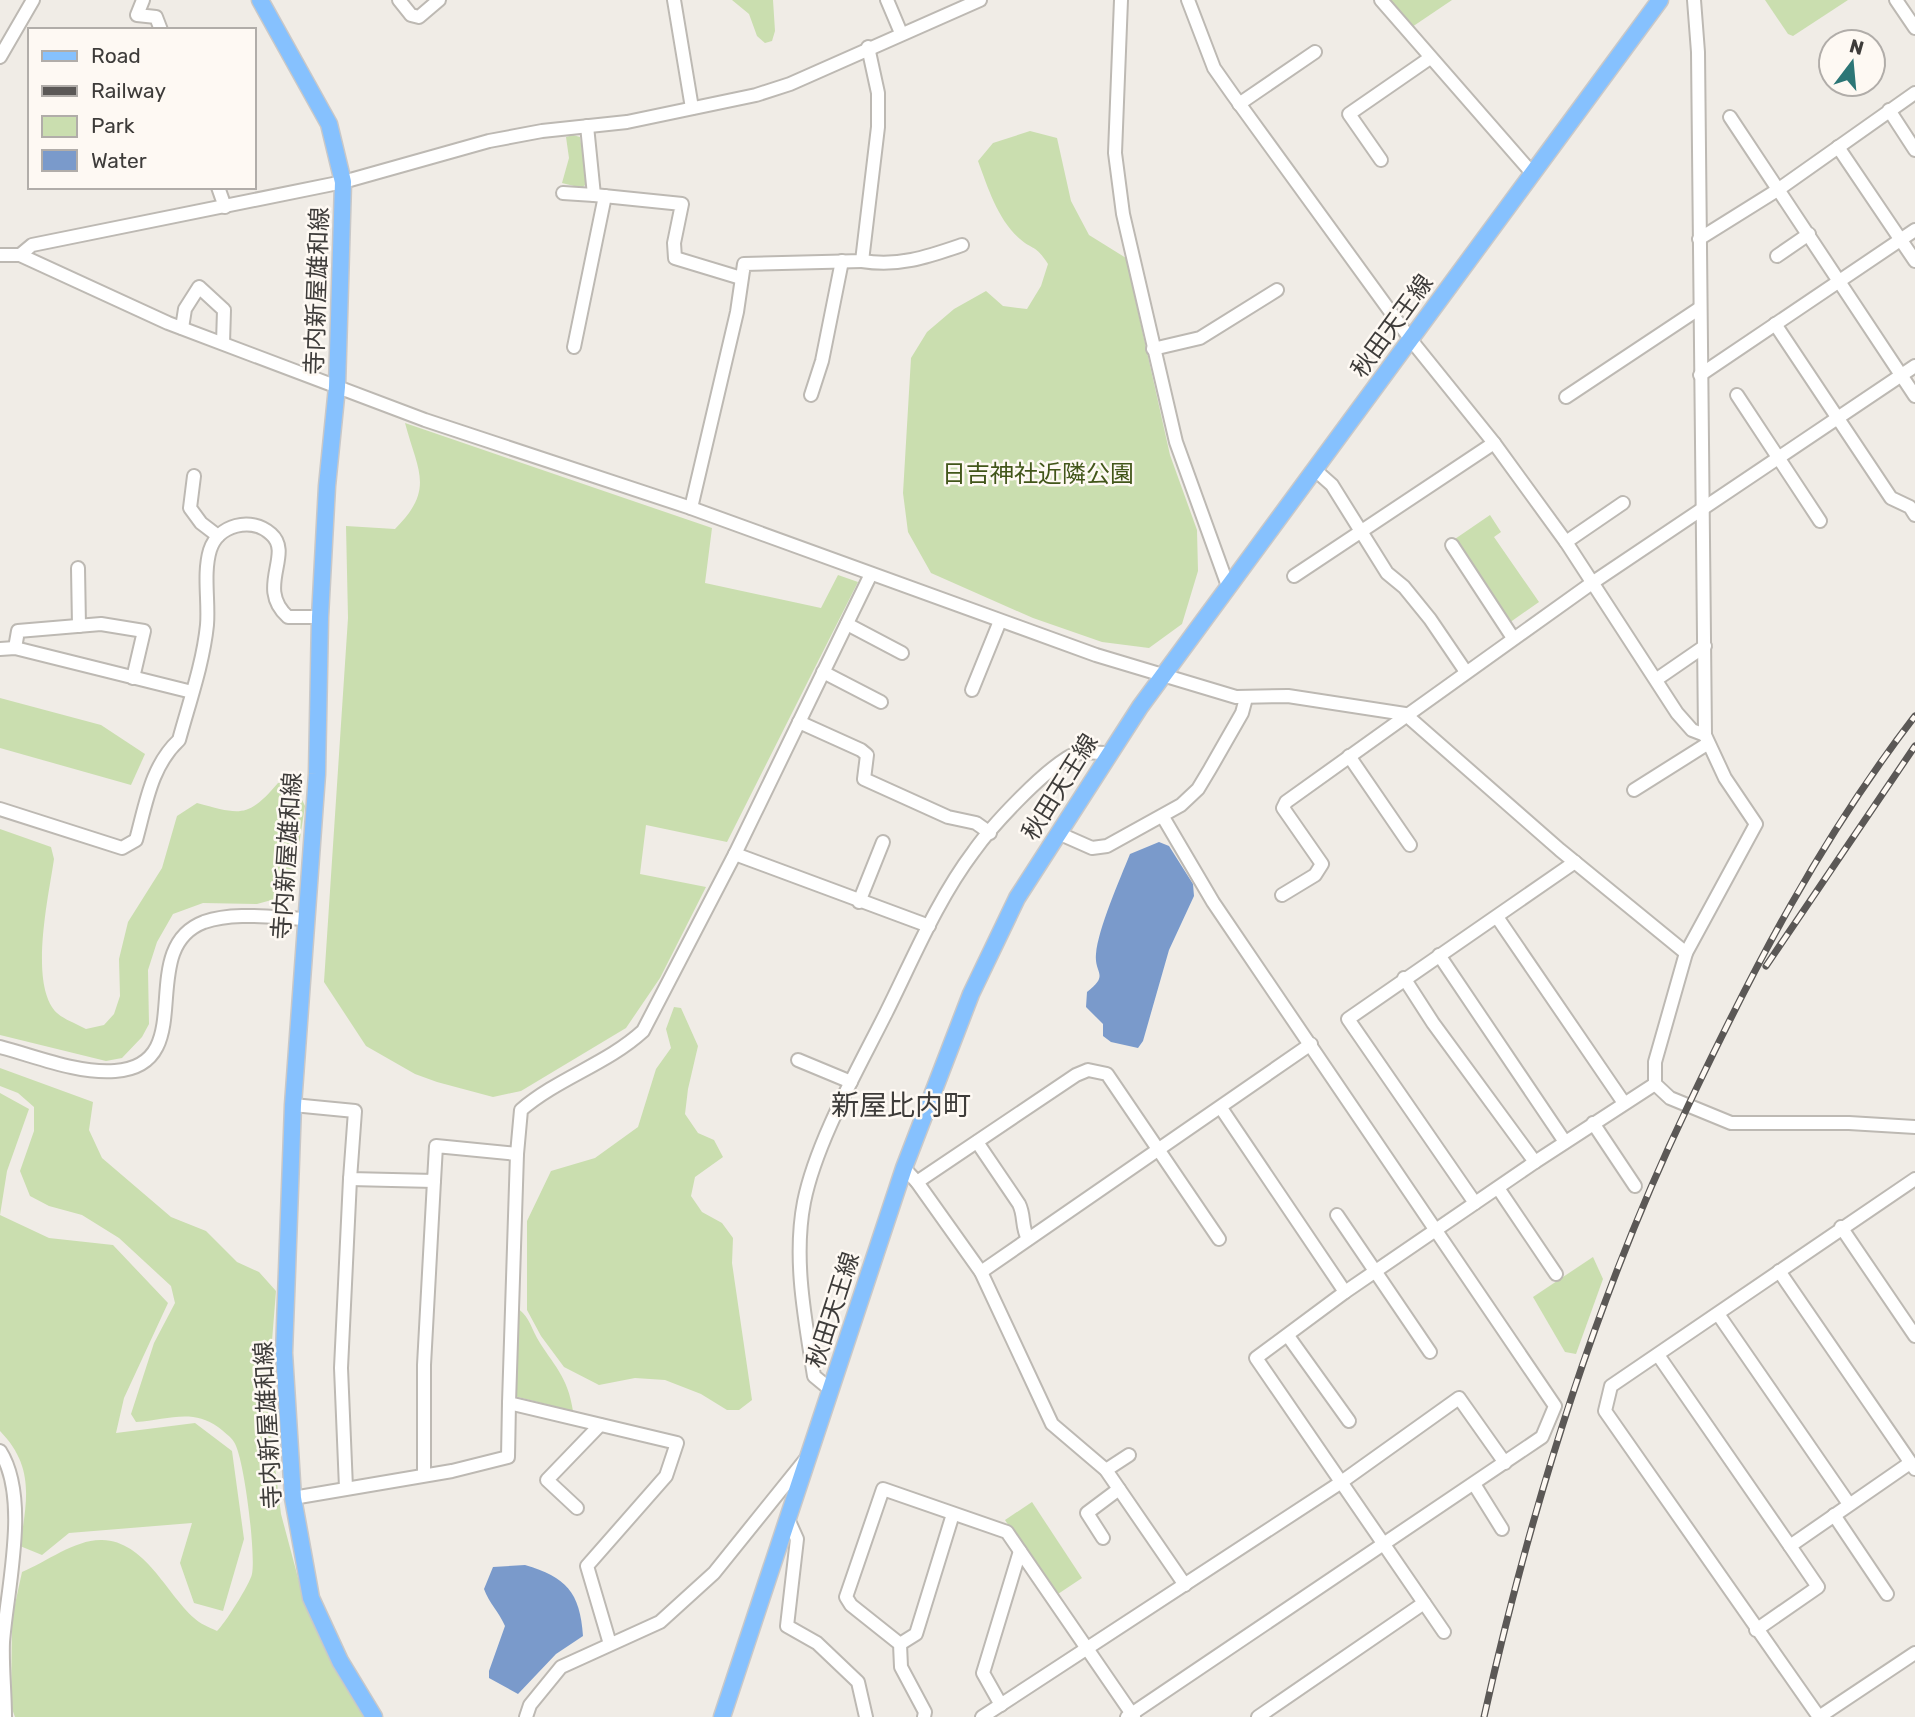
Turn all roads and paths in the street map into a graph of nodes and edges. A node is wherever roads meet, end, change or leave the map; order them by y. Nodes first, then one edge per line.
1 (33, 0) edge
2 (143, 0) edge
3 (260, 0) edge
4 (399, 0) edge
5 (439, 0) edge
6 (674, 0) edge
7 (887, 0) edge
8 (980, 0) edge
9 (1121, 0) edge
10 (1188, 0) edge
11 (1381, 0) edge
12 (1660, 0) edge
13 (1694, 0) edge
14 (1896, 0) edge
15 (160, 28) edge
16 (1915, 28) edge
17 (901, 33) junction
18 (868, 47) junction
19 (1315, 51) dead end
20 (0, 57) edge
21 (1430, 58) junction
22 (1915, 93) edge
23 (1239, 104) junction
24 (692, 108) junction
25 (1889, 110) junction
26 (1730, 117) dead end
27 (587, 126) junction
28 (1838, 147) junction
29 (1915, 150) edge
30 (1381, 160) dead end
31 (1532, 173) junction
32 (343, 182) junction
33 (219, 189) edge
34 (1779, 189) junction
35 (563, 193) dead end
36 (600, 196) junction
37 (225, 207) junction
38 (1915, 230) edge
39 (1809, 234) junction
40 (1699, 239) junction
41 (1902, 239) junction
42 (962, 245) dead end
43 (0, 255) edge
44 (20, 255) junction
45 (1777, 256) dead end
46 (842, 261) junction
47 (862, 261) junction
48 (1915, 261) edge
49 (741, 278) junction
50 (1840, 282) junction
51 (1277, 290) dead end
52 (1700, 308) junction
53 (1775, 324) junction
54 (182, 328) junction
55 (1410, 340) junction
56 (223, 344) junction
57 (574, 347) dead end
58 (1153, 349) junction
59 (1915, 366) edge
60 (1700, 375) junction
61 (1901, 375) junction
62 (337, 387) junction
63 (811, 395) dead end
64 (1737, 395) dead end
65 (1915, 396) edge
66 (1566, 397) dead end
67 (1838, 419) junction
68 (1494, 443) junction
69 (1779, 457) junction
70 (1314, 469) junction
71 (194, 476) dead end
72 (1623, 503) dead end
73 (691, 508) junction
74 (1704, 508) junction
75 (1915, 515) edge
76 (1820, 521) dead end
77 (1362, 532) junction
78 (218, 536) junction
79 (1566, 542) junction
80 (1452, 545) dead end
81 (78, 568) dead end
82 (872, 573) junction
83 (1294, 576) dead end
84 (1592, 583) junction
85 (1228, 586) junction
86 (320, 617) junction
87 (1000, 621) junction
88 (847, 624) junction
89 (79, 626) junction
90 (1513, 638) junction
91 (1705, 646) junction
92 (15, 648) junction
93 (0, 649) edge
94 (902, 653) dead end
95 (1466, 671) junction
96 (823, 672) junction
97 (1165, 676) junction
98 (133, 678) junction
99 (1657, 679) junction
100 (972, 690) dead end
101 (192, 692) junction
102 (1246, 698) junction
103 (881, 702) dead end
104 (1405, 714) junction
105 (799, 722) junction
106 (1706, 740) junction
107 (1108, 753) junction
108 (1349, 757) junction
109 (1634, 790) dead end
110 (0, 809) edge
111 (1163, 817) junction
112 (990, 833) junction
113 (1058, 833) junction
114 (883, 842) dead end
115 (1410, 845) dead end
116 (735, 854) junction
117 (1575, 862) junction
118 (1282, 895) dead end
119 (859, 902) junction
120 (1497, 916) junction
121 (306, 919) junction
122 (929, 926) junction
123 (1686, 953) junction
124 (1439, 955) junction
125 (1404, 978) junction
126 (1311, 1044) junction
127 (0, 1047) edge
128 (798, 1060) dead end
129 (852, 1082) junction
130 (1655, 1084) junction
131 (1624, 1104) junction
132 (293, 1105) junction
133 (1221, 1108) junction
134 (1593, 1123) junction
135 (1915, 1127) edge
136 (977, 1142) junction
137 (1565, 1142) junction
138 (1158, 1150) junction
139 (517, 1154) junction
140 (1535, 1162) junction
141 (904, 1168) junction
142 (350, 1179) junction
143 (1915, 1180) edge
144 (434, 1181) junction
145 (917, 1182) junction
146 (1635, 1186) dead end
147 (1498, 1188) junction
148 (1475, 1203) junction
149 (1337, 1215) dead end
150 (1842, 1227) junction
151 (1438, 1229) junction
152 (1028, 1239) junction
153 (1219, 1239) dead end
154 (1779, 1271) junction
155 (981, 1272) junction
156 (1377, 1272) junction
157 (1556, 1274) dead end
158 (1345, 1292) junction
159 (1718, 1314) junction
160 (1288, 1336) junction
161 (1915, 1336) edge
162 (1430, 1352) dead end
163 (1658, 1355) junction
164 (831, 1390) junction
165 (509, 1403) junction
166 (1349, 1421) dead end
167 (600, 1425) junction
168 (0, 1451) edge
169 (809, 1455) junction
170 (1129, 1455) dead end
171 (1912, 1459) edge
172 (1505, 1463) junction
173 (1106, 1470) junction
174 (424, 1474) junction
175 (1340, 1483) junction
176 (1474, 1483) junction
177 (346, 1488) junction
178 (1119, 1489) junction
179 (292, 1498) junction
180 (1849, 1504) junction
181 (577, 1508) dead end
182 (953, 1514) junction
183 (1834, 1515) junction
184 (788, 1519) junction
185 (1502, 1529) dead end
186 (1103, 1538) dead end
187 (1383, 1546) junction
188 (1790, 1546) junction
189 (1020, 1551) junction
190 (1185, 1585) junction
191 (1887, 1594) dead end
192 (1424, 1603) junction
193 (3, 1620) edge
194 (1756, 1630) junction
195 (1444, 1632) dead end
196 (610, 1644) junction
197 (900, 1644) junction
198 (1086, 1649) junction
199 (1915, 1653) edge
200 (1001, 1705) junction
201 (1131, 1716) edge
202 (5, 1717) edge
203 (374, 1717) edge
204 (526, 1717) edge
205 (722, 1717) edge
206 (866, 1717) edge
207 (924, 1717) edge
208 (982, 1717) edge
209 (1258, 1717) edge

1 - 20 street
2 - 15 street
3 - 32 main road, 寺内新屋雄和線
4 - 5 street
6 - 24 street
7 - 17 street
8 - 17 street
9 - 58 street
10 - 23 street
11 - 21 street
12 - 31 main road, 秋田天王線
13 - 40 street
14 - 16 street
17 - 18 street
18 - 24 street
18 - 47 street
19 - 23 street
21 - 30 street
21 - 31 street
22 - 25 street
23 - 55 street
24 - 27 street
25 - 28 street
25 - 29 street
26 - 34 street
27 - 32 street
27 - 36 street
28 - 34 street
28 - 41 street
31 - 55 main road, 秋田天王線
32 - 37 street
32 - 62 main road, 寺内新屋雄和線
33 - 37 street
34 - 39 street
34 - 40 street
35 - 36 street
36 - 49 street
36 - 57 street
37 - 44 street
38 - 41 street
39 - 45 street
39 - 50 street
40 - 52 street
41 - 48 street
41 - 50 street
42 - 47 street
43 - 44 street
44 - 54 street
46 - 47 street
46 - 49 street
46 - 63 street
49 - 73 street
50 - 53 street
50 - 61 street
51 - 58 street
52 - 60 street
52 - 66 street
53 - 60 street
53 - 67 street
54 - 56 street
54 - 56 street
55 - 68 street
55 - 70 main road, 秋田天王線
56 - 62 street
58 - 85 street
59 - 61 street
60 - 74 street
61 - 65 street
61 - 67 street
62 - 73 street
62 - 86 main road, 寺内新屋雄和線
64 - 69 street
67 - 69 street
67 - 75 street
68 - 77 street
68 - 79 street
69 - 74 street
69 - 76 street
70 - 77 street
70 - 85 main road, 秋田天王線
71 - 78 street
72 - 79 street
73 - 82 street
74 - 84 street
74 - 91 street
77 - 83 street
77 - 95 street
78 - 86 street
78 - 101 street
79 - 84 street
80 - 90 street
81 - 89 street
82 - 87 street
82 - 88 street
84 - 90 street
84 - 99 street
85 - 97 main road, 秋田天王線
86 - 121 main road, 寺内新屋雄和線
87 - 97 street
87 - 100 street
88 - 94 street
88 - 96 street
89 - 92 street
89 - 98 street
90 - 95 street
91 - 99 street
91 - 106 street
92 - 93 street
92 - 98 street
95 - 104 street
96 - 103 street
96 - 105 street
97 - 102 street
97 - 107 main road, 秋田天王線
98 - 101 street
99 - 106 street
101 - 110 street
102 - 104 street
102 - 111 street
104 - 108 street
104 - 117 street
105 - 112 street
105 - 116 street
106 - 109 street
106 - 123 street
107 - 112 street
107 - 113 main road, 秋田天王線
108 - 115 street
108 - 118 street
111 - 113 street
111 - 126 street
112 - 122 street
113 - 141 main road, 秋田天王線
114 - 119 street
116 - 119 street
116 - 139 street
117 - 120 street
117 - 123 street
119 - 122 street
120 - 124 street
120 - 131 street
121 - 127 street
121 - 132 main road, 寺内新屋雄和線
122 - 129 street
123 - 130 street
124 - 125 street
124 - 137 street
125 - 140 street
125 - 148 street
126 - 133 street
126 - 151 street
128 - 129 street
129 - 164 street
130 - 131 street
130 - 135 street
131 - 134 street
132 - 142 street
132 - 179 main road, 寺内新屋雄和線
133 - 138 street
133 - 158 street
134 - 137 street
134 - 146 street
136 - 138 street
136 - 145 street
136 - 152 street
137 - 140 street
138 - 152 street
138 - 153 street
139 - 144 street
139 - 165 street
140 - 147 street
141 - 145 street
141 - 164 main road, 秋田天王線
142 - 144 street
142 - 177 street
143 - 150 street
144 - 174 street
145 - 155 street
147 - 148 street
147 - 157 street
148 - 151 street
149 - 156 street
150 - 154 street
150 - 161 street
151 - 156 street
151 - 172 street
152 - 155 street
154 - 159 street
154 - 171 street
155 - 173 street
156 - 158 street
156 - 162 street
158 - 160 street
159 - 163 street
159 - 180 street
160 - 166 street
160 - 175 street
163 - 188 street
163 - 194 street
164 - 169 main road, 秋田天王線
165 - 167 street
165 - 174 street
167 - 181 street
167 - 196 street
168 - 193 street
169 - 184 main road, 秋田天王線
169 - 196 street
170 - 173 street
171 - 180 street
172 - 175 street
172 - 176 street
173 - 178 street
174 - 177 street
175 - 187 street
175 - 190 street
176 - 185 street
176 - 187 street
177 - 179 street
178 - 186 street
178 - 190 street
179 - 203 main road, 寺内新屋雄和線
180 - 183 street
182 - 189 street
182 - 197 street
182 - 197 street
183 - 188 street
183 - 191 street
184 - 205 main road, 秋田天王線
184 - 206 street
187 - 192 street
187 - 201 street
188 - 194 street
189 - 198 street
189 - 200 street
190 - 198 street
192 - 195 street
192 - 209 street
193 - 202 street
194 - 199 street
196 - 204 street
197 - 207 street
198 - 200 street
198 - 201 street
200 - 208 street

